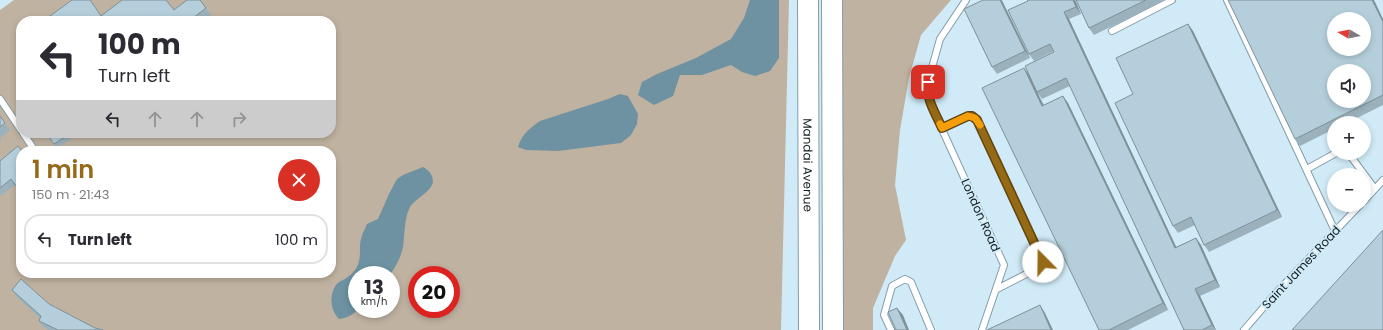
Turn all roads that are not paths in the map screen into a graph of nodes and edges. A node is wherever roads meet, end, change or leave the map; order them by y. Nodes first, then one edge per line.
1 (808, 0) edge
2 (832, 0) edge
3 (966, 0) edge
4 (1172, 0) edge
5 (1227, 0) edge
6 (1112, 31) dead end
7 (0, 99) edge
8 (16, 123) edge
9 (942, 128) junction
10 (1327, 158) edge
11 (1354, 160) edge
12 (1307, 169) junction
13 (1383, 180) edge
14 (1375, 189) junction
15 (1371, 193) edge
16 (1353, 212) edge
17 (1335, 231) junction
18 (997, 289) junction
19 (808, 330) edge
20 (833, 330) edge
21 (890, 330) edge
22 (931, 330) edge
23 (982, 330) edge
24 (1244, 330) edge

1 - 19 main road, Mandai Avenue
2 - 20 main road, Mandai Avenue
3 - 9 lane, London Road
4 - 6 lane
5 - 12 lane
7 - 8 lane
9 - 18 lane, London Road
9 - 18 lane
10 - 12 lane
11 - 14 lane
12 - 17 lane
13 - 14 lane
14 - 15 lane
16 - 17 lane, Saint James Road
17 - 24 lane, Saint James Road
18 - 23 lane, London Road
21 - 22 lane

